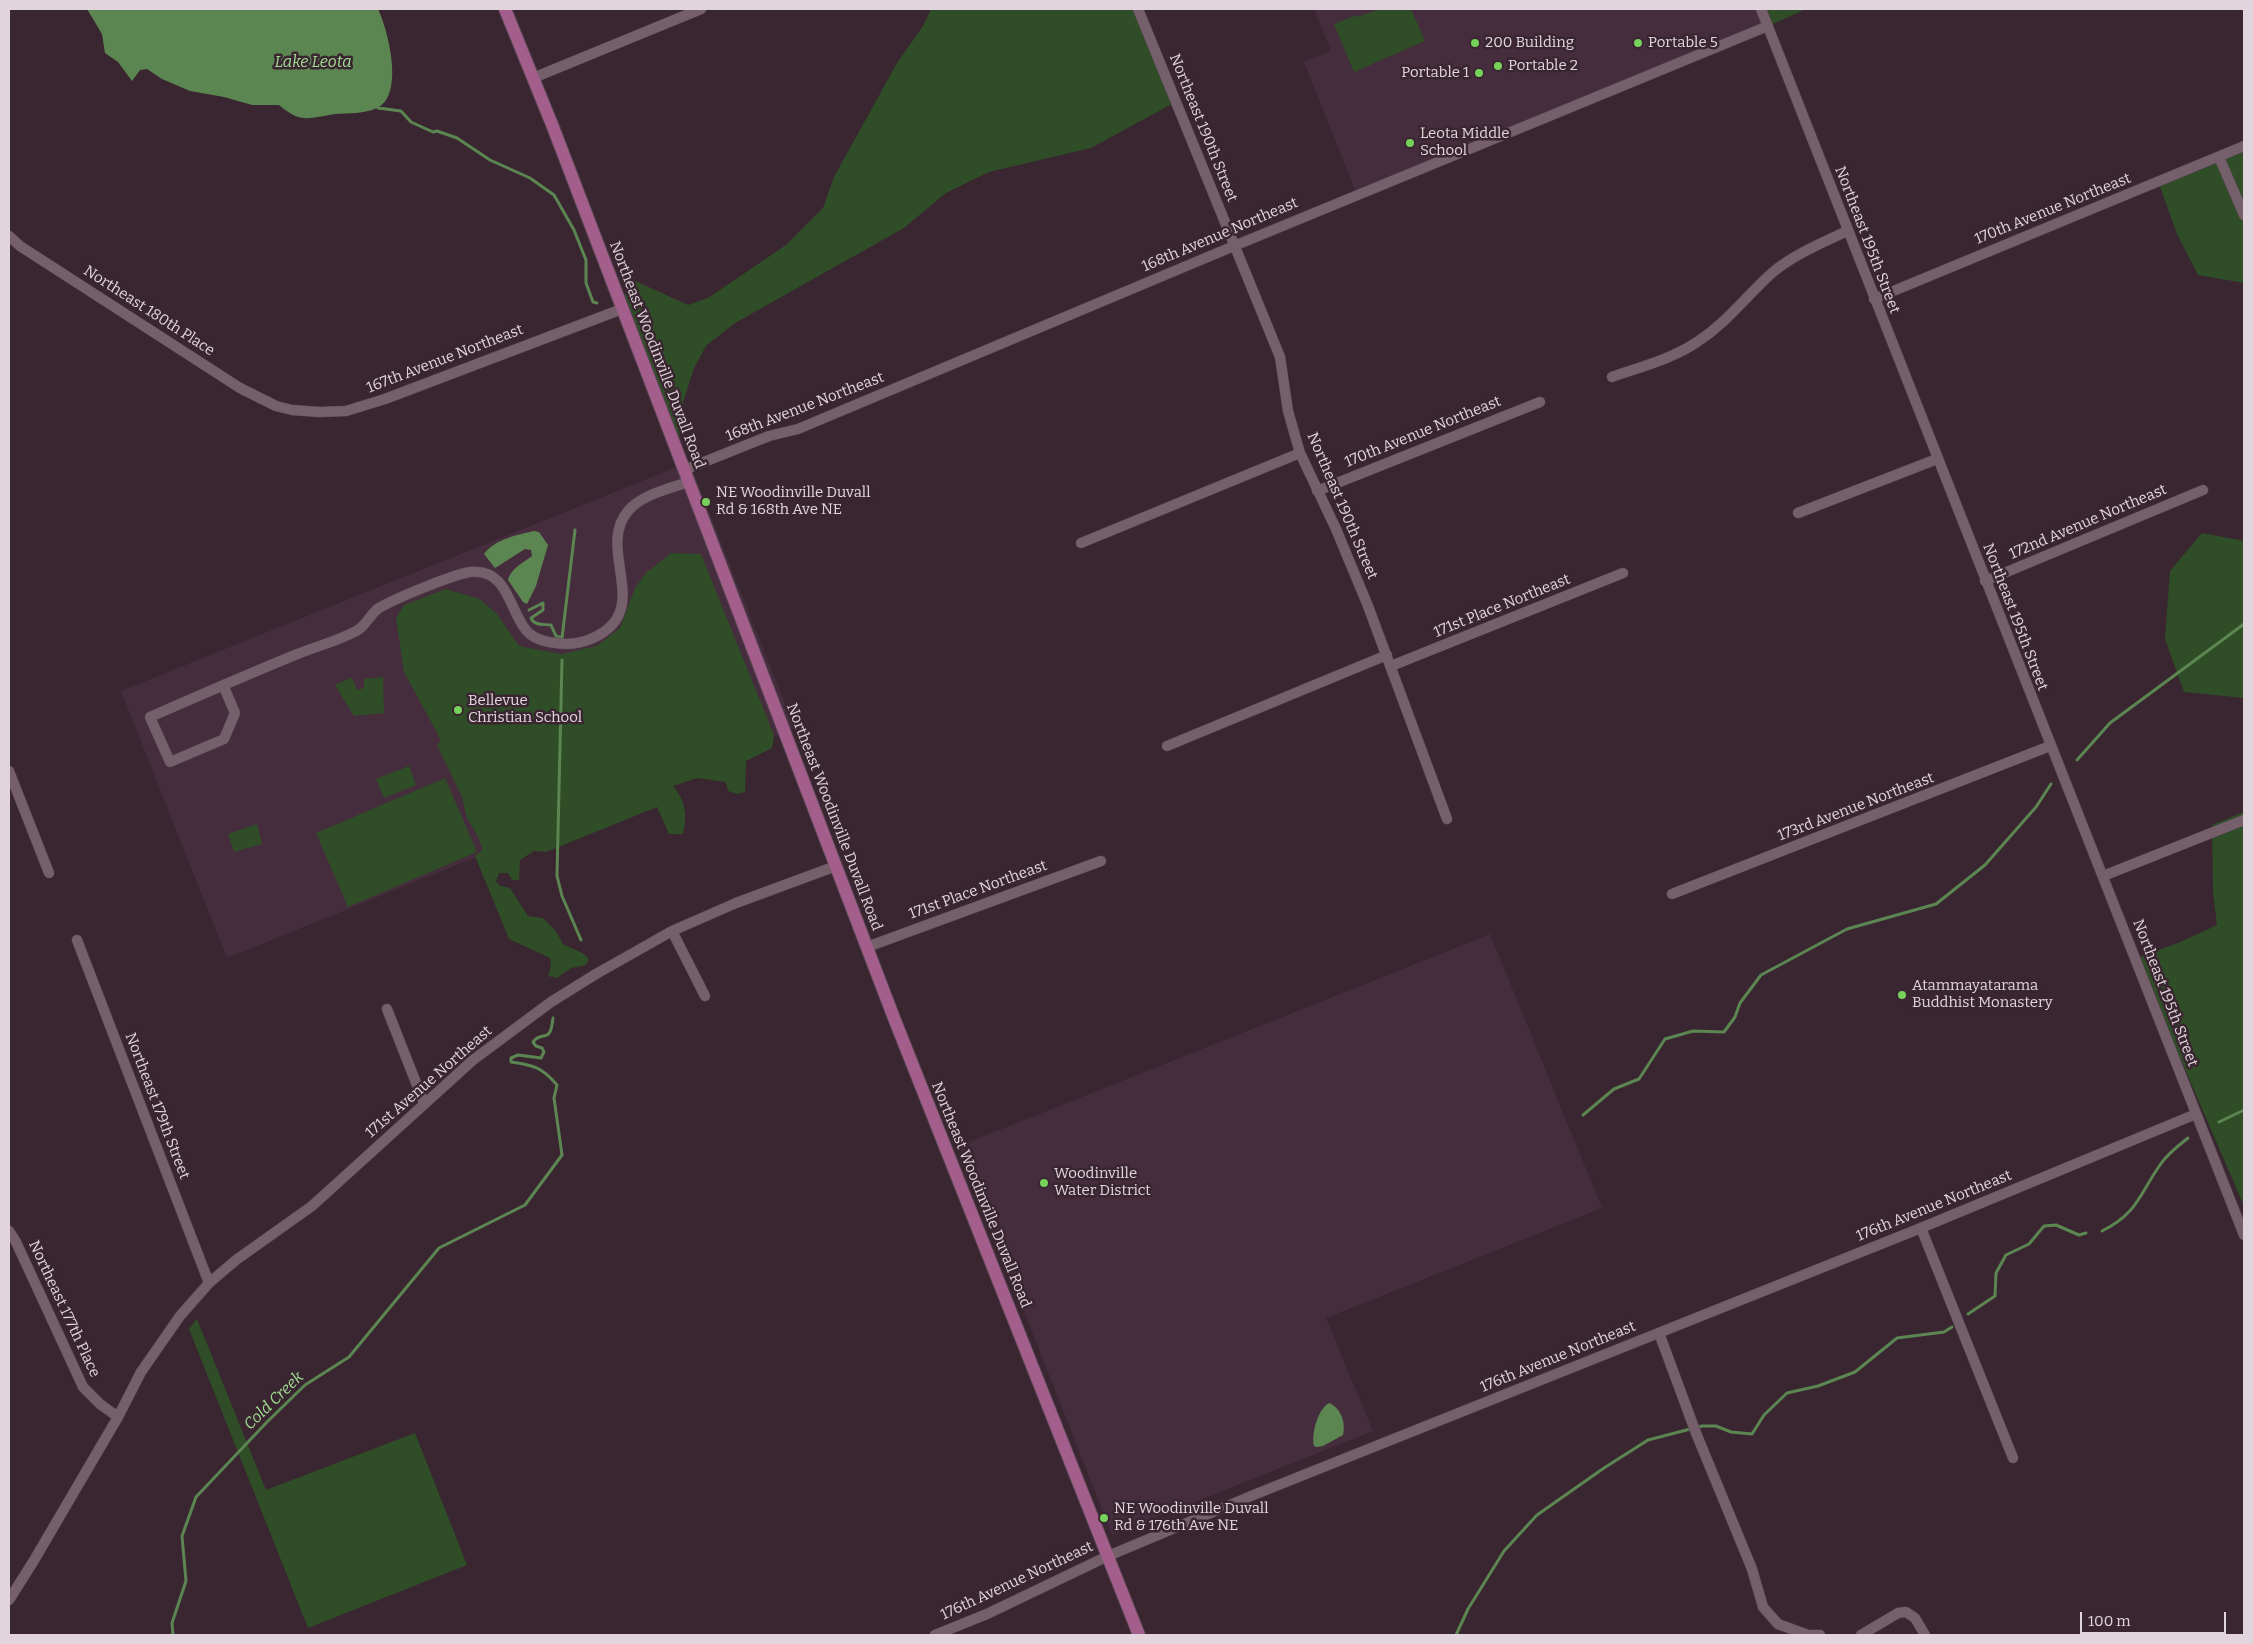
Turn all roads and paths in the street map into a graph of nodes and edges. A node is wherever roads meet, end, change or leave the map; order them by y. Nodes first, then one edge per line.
1 (505, 9) edge
2 (701, 9) edge
3 (1138, 9) edge
4 (1761, 9) edge
5 (1768, 26) junction
6 (534, 78) junction
7 (2244, 146) edge
8 (2219, 157) junction
9 (2244, 215) edge
10 (1847, 231) junction
11 (9, 236) edge
12 (1234, 246) junction
13 (1874, 299) junction
14 (622, 309) junction
15 (1612, 377) dead end
16 (1540, 402) dead end
17 (276, 406) joint
18 (1300, 453) junction
19 (1937, 459) junction
20 (686, 476) junction
21 (2203, 490) dead end
22 (1317, 491) junction
23 (1798, 514) dead end
24 (1081, 543) dead end
25 (1623, 574) dead end
26 (1985, 581) junction
27 (1387, 655) junction
28 (1391, 666) junction
29 (223, 685) junction
30 (1167, 746) dead end
31 (2050, 746) junction
32 (9, 771) edge
33 (1447, 819) dead end
34 (2244, 820) edge
35 (1101, 861) dead end
36 (836, 866) junction
37 (49, 873) dead end
38 (2103, 876) junction
39 (1672, 894) dead end
40 (672, 931) junction
41 (77, 940) dead end
42 (867, 947) junction
43 (705, 996) dead end
44 (387, 1009) dead end
45 (424, 1103) junction
46 (2196, 1114) junction
47 (1920, 1228) junction
48 (9, 1231) edge
49 (2244, 1235) edge
50 (209, 1283) junction
51 (1659, 1333) junction
52 (118, 1418) junction
53 (2013, 1458) dead end
54 (1108, 1556) junction
55 (9, 1600) edge
56 (935, 1635) edge
57 (1139, 1635) edge
58 (1820, 1635) edge
59 (1861, 1635) edge
60 (1924, 1635) edge

1 - 6 main road, Northeast Woodinville Duvall Road
2 - 6 street
3 - 12 street, Northeast 190th Street
4 - 5 street, Northeast 195th Street
5 - 10 street, Northeast 195th Street
5 - 12 street, 168th Avenue Northeast
6 - 14 main road, Northeast Woodinville Duvall Road
7 - 8 street, 170th Avenue Northeast
8 - 9 street
8 - 13 street, 170th Avenue Northeast
10 - 13 street, Northeast 195th Street
10 - 15 street
11 - 17 street, Northeast 180th Place
12 - 18 street, Northeast 190th Street
12 - 20 street, 168th Avenue Northeast
13 - 19 street, Northeast 195th Street
14 - 17 street, 167th Avenue Northeast
14 - 20 main road, Northeast Woodinville Duvall Road
16 - 22 street, 170th Avenue Northeast
18 - 22 street, Northeast 190th Street
18 - 24 street
19 - 23 street
19 - 26 street, Northeast 195th Street
20 - 29 street, 168th Avenue Northeast
20 - 36 main road, Northeast Woodinville Duvall Road
21 - 26 street, 172nd Avenue Northeast
22 - 27 street, Northeast 190th Street
25 - 28 street, 171st Place Northeast
26 - 31 street, Northeast 195th Street
27 - 28 street, Northeast 190th Street
27 - 30 street
28 - 33 street, Northeast 190th Street
29 - 29 street, 168th Avenue Northeast
31 - 38 street, Northeast 195th Street
31 - 39 street, 173rd Avenue Northeast
32 - 37 street
34 - 38 street
35 - 42 street, 171st Place Northeast
36 - 40 street, 171st Avenue Northeast
36 - 42 main road, Northeast Woodinville Duvall Road
38 - 46 street, Northeast 195th Street
40 - 43 street
40 - 45 street, 171st Avenue Northeast
41 - 50 street, Northeast 179th Street
42 - 54 main road, Northeast Woodinville Duvall Road
44 - 45 street
45 - 50 street, 171st Avenue Northeast
46 - 47 street, 176th Avenue Northeast
46 - 49 street, Northeast 195th Street
47 - 51 street, 176th Avenue Northeast
47 - 53 street
48 - 52 street, Northeast 177th Place
50 - 52 street, 171st Avenue Northeast
51 - 54 street, 176th Avenue Northeast
51 - 58 street
52 - 55 street, 171st Avenue Northeast
54 - 56 street, 176th Avenue Northeast
54 - 57 main road, Northeast Woodinville Duvall Road
59 - 60 street

